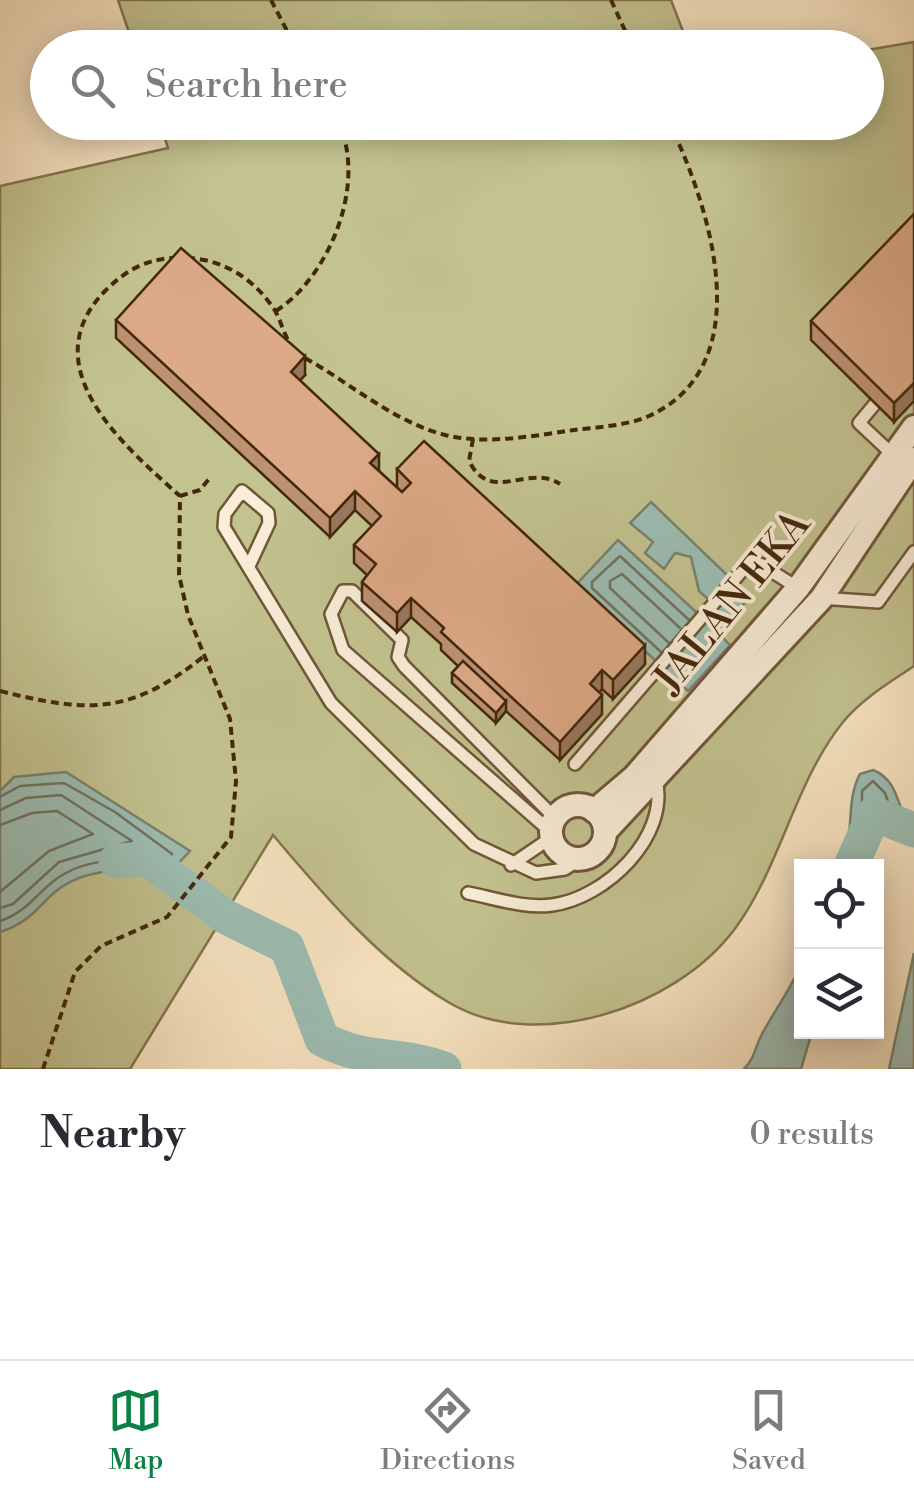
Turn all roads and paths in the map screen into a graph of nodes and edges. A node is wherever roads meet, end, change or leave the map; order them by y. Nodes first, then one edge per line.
1 (271, 0) edge
2 (610, 0) edge
3 (287, 30) edge
4 (624, 30) edge
5 (342, 140) edge
6 (677, 140) edge
7 (276, 311) junction
8 (883, 394) edge
9 (914, 427) edge
10 (473, 439) junction
11 (903, 456) edge
12 (210, 479) dead end
13 (560, 484) dead end
14 (180, 496) junction
15 (914, 552) edge
16 (250, 566) junction
17 (798, 588) junction
18 (821, 599) junction
19 (203, 656) junction
20 (0, 691) edge
21 (575, 764) dead end
22 (656, 780) junction
23 (600, 821) junction
24 (553, 829) junction
25 (580, 859) junction
26 (511, 865) junction
27 (468, 893) dead end
28 (43, 1069) edge

1 - 3 path
2 - 4 path
5 - 7 path
6 - 10 path
7 - 10 path
7 - 14 path
8 - 11 lane
9 - 11 street, JALAN EKA
10 - 13 path
11 - 17 street, JALAN EKA
11 - 18 street, JALAN EKA
12 - 14 path
14 - 19 path
15 - 18 lane
16 - 16 lane
16 - 26 lane
17 - 18 lane
17 - 21 lane
17 - 23 street, JALAN EKA
18 - 22 street, JALAN EKA
19 - 20 path
19 - 28 path
22 - 23 street, JALAN EKA
22 - 27 lane
23 - 24 street, JALAN EKA
23 - 25 street, JALAN EKA
24 - 24 lane
24 - 25 street
24 - 26 lane
25 - 26 lane

